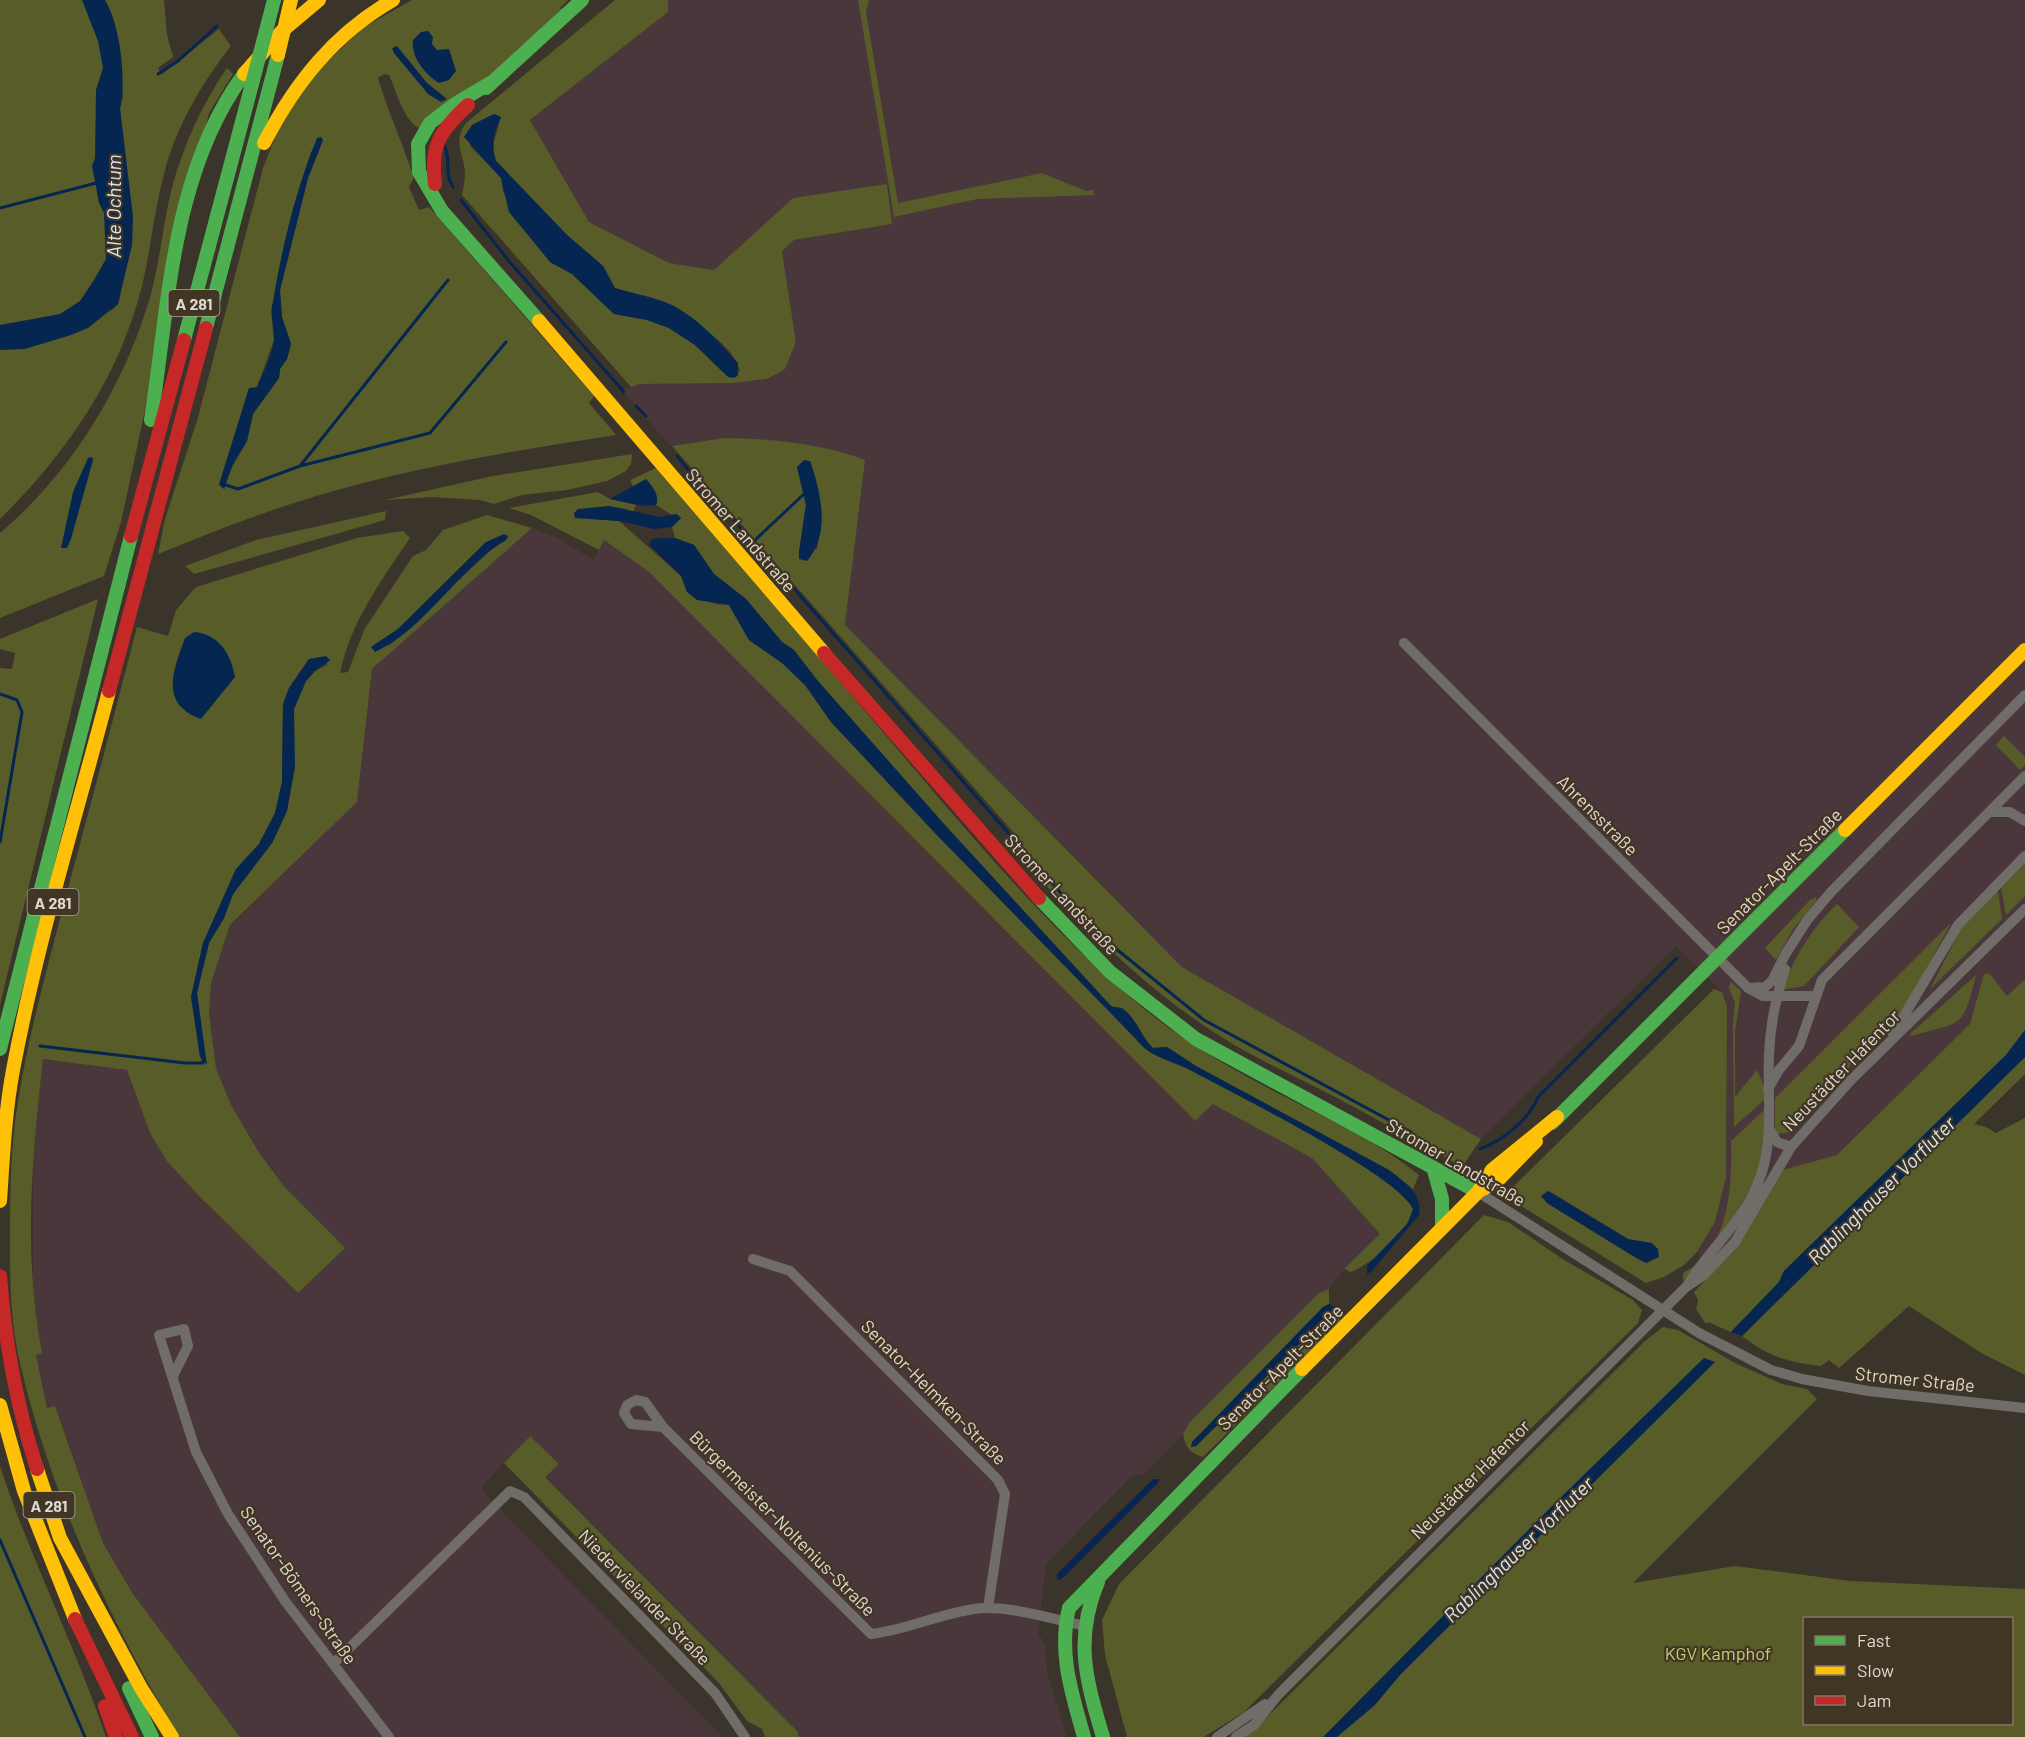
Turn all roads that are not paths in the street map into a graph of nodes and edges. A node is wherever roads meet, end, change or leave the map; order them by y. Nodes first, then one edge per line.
1 (274, 0) edge
2 (291, 0) edge
3 (319, 0) edge
4 (393, 0) edge
5 (582, 0) edge
6 (492, 82) junction
7 (418, 143) junction
8 (435, 184) junction
9 (237, 213) junction
10 (462, 231) junction
11 (135, 520) junction
12 (1404, 643) dead end
13 (2025, 650) edge
14 (2025, 695) edge
15 (2024, 777) edge
16 (1991, 812) junction
17 (2025, 821) edge
18 (2025, 856) edge
19 (2025, 907) edge
20 (1797, 940) junction
21 (1716, 958) junction
22 (1748, 988) junction
23 (1776, 996) junction
24 (1815, 996) junction
25 (1889, 1042) junction
26 (0, 1049) edge
27 (1768, 1089) junction
28 (1769, 1128) junction
29 (1791, 1146) junction
30 (1433, 1167) junction
31 (1478, 1192) junction
32 (0, 1201) edge
33 (1442, 1228) junction
34 (753, 1259) dead end
35 (0, 1276) edge
36 (1686, 1287) junction
37 (1663, 1310) junction
38 (173, 1376) dead end
39 (1802, 1379) joint
40 (0, 1405) edge
41 (2025, 1408) edge
42 (663, 1427) dead end
43 (1106, 1566) junction
44 (988, 1608) junction
45 (104, 1621) junction
46 (1065, 1622) junction
47 (1082, 1625) junction
48 (84, 1634) junction
49 (334, 1663) junction
50 (1278, 1695) junction
51 (116, 1737) edge
52 (132, 1737) edge
53 (152, 1737) edge
54 (172, 1737) edge
55 (389, 1737) edge
56 (745, 1737) edge
57 (1084, 1737) edge
58 (1102, 1737) edge
59 (1217, 1737) edge
60 (1236, 1737) edge

1 - 11 main road, A 281, bridge
2 - 9 main road, A 281, bridge
3 - 11 main road
4 - 9 main road
5 - 6 main road, Stromer Landstraße
6 - 7 main road, Stromer Landstraße
6 - 8 main road, Stromer Landstraße
7 - 8 main road, Stromer Landstraße
7 - 10 main road, Stromer Landstraße
8 - 10 main road, Stromer Landstraße
9 - 32 main road, A 281
10 - 30 main road, Stromer Landstraße
11 - 26 main road, A 281
12 - 21 street, Ahrensstraße
13 - 21 main road, Senator-Apelt-Straße
14 - 20 street, Neustädter Hafentor
15 - 16 street
16 - 17 street
16 - 24 street
18 - 25 street
19 - 25 street, Neustädter Hafentor
20 - 22 street, Neustädter Hafentor
20 - 23 street, Neustädter Hafentor
21 - 22 street, Ahrensstraße
21 - 31 main road, Senator-Apelt-Straße
22 - 23 street, Ahrensstraße
23 - 24 street, Ahrensstraße
23 - 27 street, Neustädter Hafentor
24 - 27 street
25 - 29 street, Neustädter Hafentor
27 - 28 street, Neustädter Hafentor
28 - 29 street
28 - 36 street, Neustädter Hafentor
29 - 36 street, Neustädter Hafentor
30 - 31 main road, Stromer Landstraße
30 - 33 main road
31 - 33 main road, Senator-Apelt-Straße
31 - 37 street, Stromer Landstraße
33 - 43 main road, Senator-Apelt-Straße
34 - 44 street, Senator-Helmken-Straße
35 - 45 main road, A 281
36 - 37 street, Neustädter Hafentor
37 - 39 street, Stromer Landstraße
37 - 50 street, Neustädter Hafentor
38 - 49 street, Senator-Bömers-Straße
39 - 41 street, Stromer Straße
40 - 48 main road, A 281
42 - 44 street, Bürgermeister-Noltenius-Straße
43 - 46 main road, Senator-Apelt-Straße
43 - 47 main road, Senator-Apelt-Straße
44 - 46 street
45 - 53 main road, A 281
45 - 54 main road
46 - 47 street
46 - 57 main road, Senator-Apelt-Straße
47 - 58 main road, Senator-Apelt-Straße
48 - 51 main road
48 - 52 main road, A 281
49 - 55 street, Senator-Bömers-Straße
49 - 56 street, Niedervielander Straße
50 - 59 street, Neustädter Hafentor
50 - 60 street, Neustädter Hafentor

